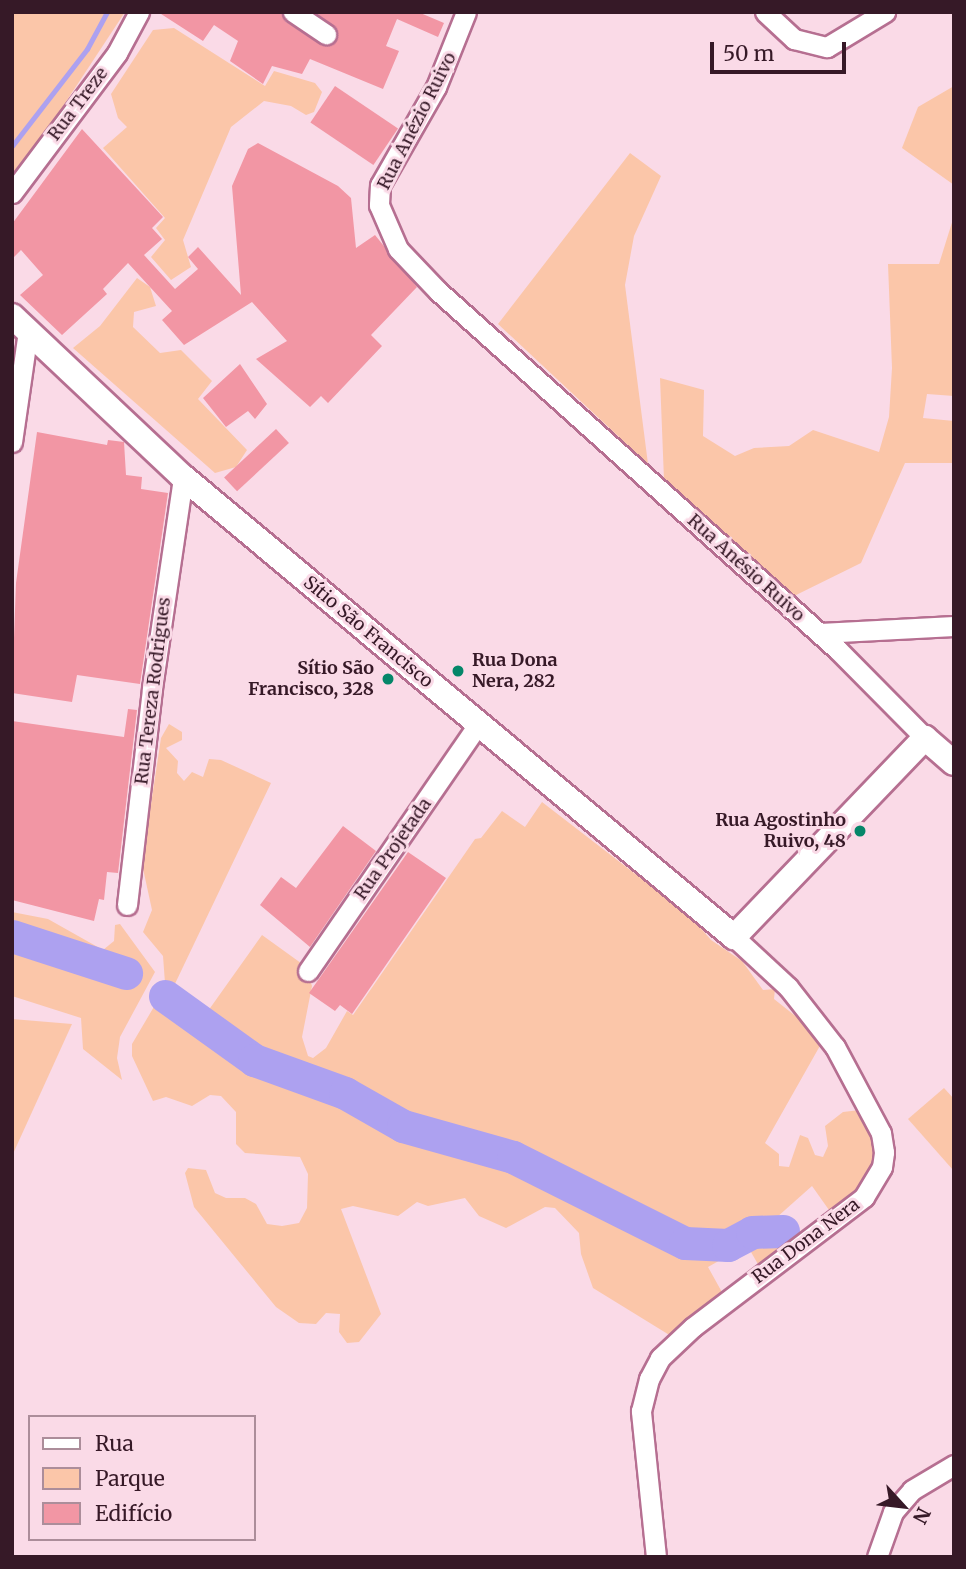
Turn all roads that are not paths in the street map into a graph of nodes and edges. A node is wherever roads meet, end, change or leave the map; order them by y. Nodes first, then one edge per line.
1 (139, 12) edge
2 (293, 12) edge
3 (466, 12) edge
4 (765, 12) edge
5 (885, 12) edge
6 (326, 34) dead end
7 (12, 193) edge
8 (20, 323) edge
9 (534, 378) joint
10 (12, 442) edge
11 (183, 477) junction
12 (954, 626) edge
13 (820, 633) junction
14 (477, 726) junction
15 (925, 738) junction
16 (954, 763) edge
17 (127, 905) dead end
18 (734, 937) junction
19 (308, 971) dead end
20 (954, 1465) edge
21 (656, 1557) edge
22 (877, 1557) edge

1 - 7 street, Rua Treze
2 - 6 street
3 - 9 street, Rua Anézio Ruivo
4 - 5 street
8 - 10 street
8 - 11 street, Sítio São Francisco
9 - 13 street, Rua Anésio Ruivo
11 - 14 street, Sítio São Francisco
11 - 17 street, Rua Tereza Rodrigues
12 - 13 street
13 - 15 street, Rua Anésio Ruivo
14 - 18 street, Sítio São Francisco
14 - 19 street, Rua Projetada
15 - 16 street, Rua Anésio Ruivo
15 - 18 street
18 - 21 street, Rua Dona Nera
20 - 22 street

